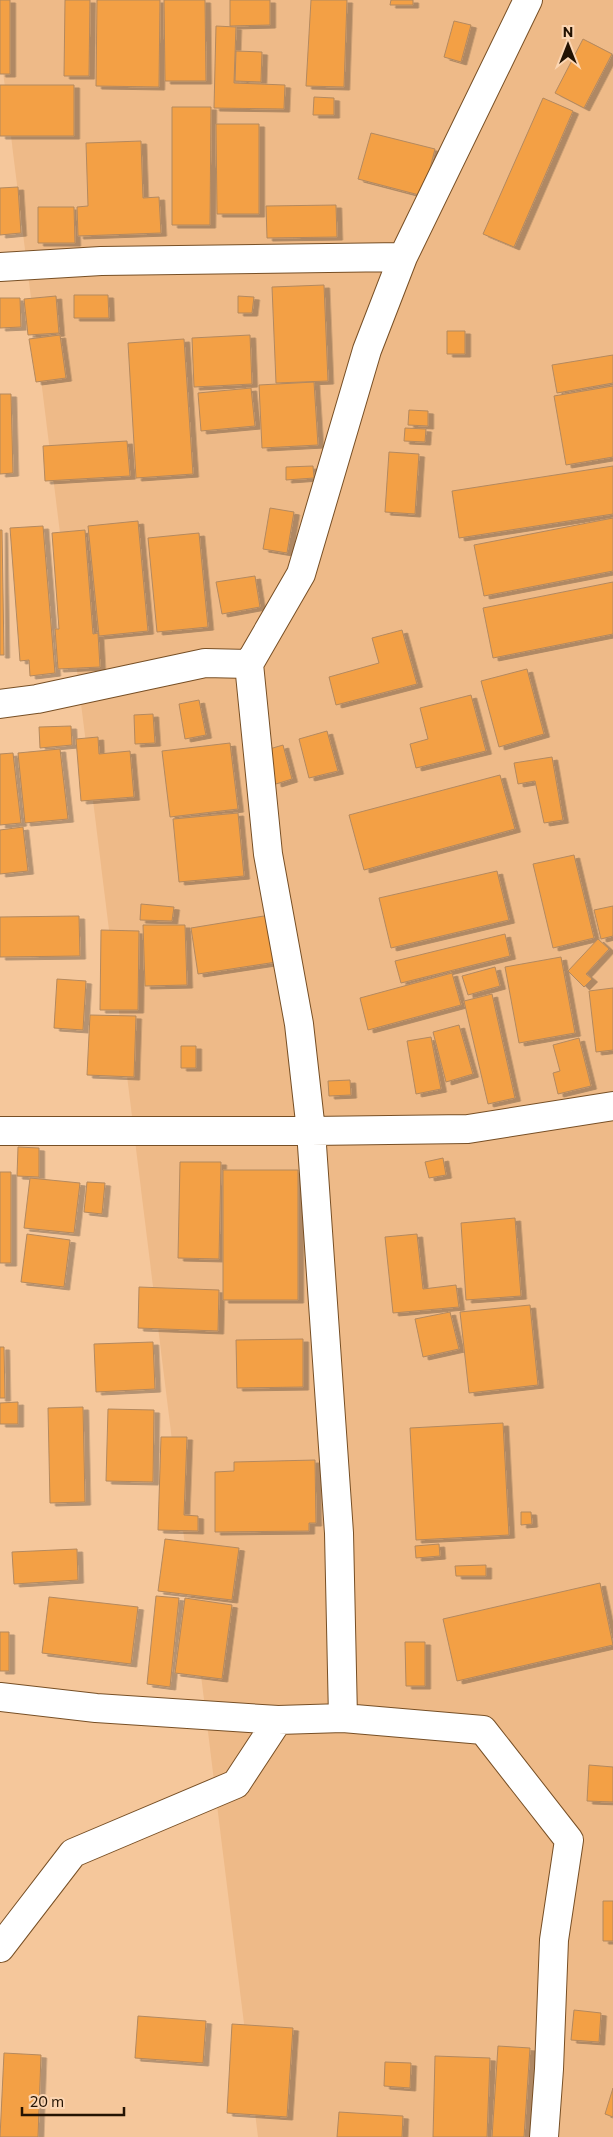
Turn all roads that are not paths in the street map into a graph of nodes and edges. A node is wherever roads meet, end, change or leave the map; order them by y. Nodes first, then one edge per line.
1 (528, 0) edge
2 (403, 257) junction
3 (0, 266) edge
4 (249, 664) junction
5 (0, 704) edge
6 (613, 1106) edge
7 (0, 1131) edge
8 (311, 1131) junction
9 (0, 1697) edge
10 (342, 1718) junction
11 (278, 1720) junction
12 (0, 1948) edge
13 (544, 2137) edge

1 - 2 street
2 - 3 street
2 - 4 street
4 - 5 street
4 - 8 street
6 - 8 street
7 - 8 street
8 - 10 street
9 - 11 street
10 - 11 street
10 - 13 street
11 - 12 street

